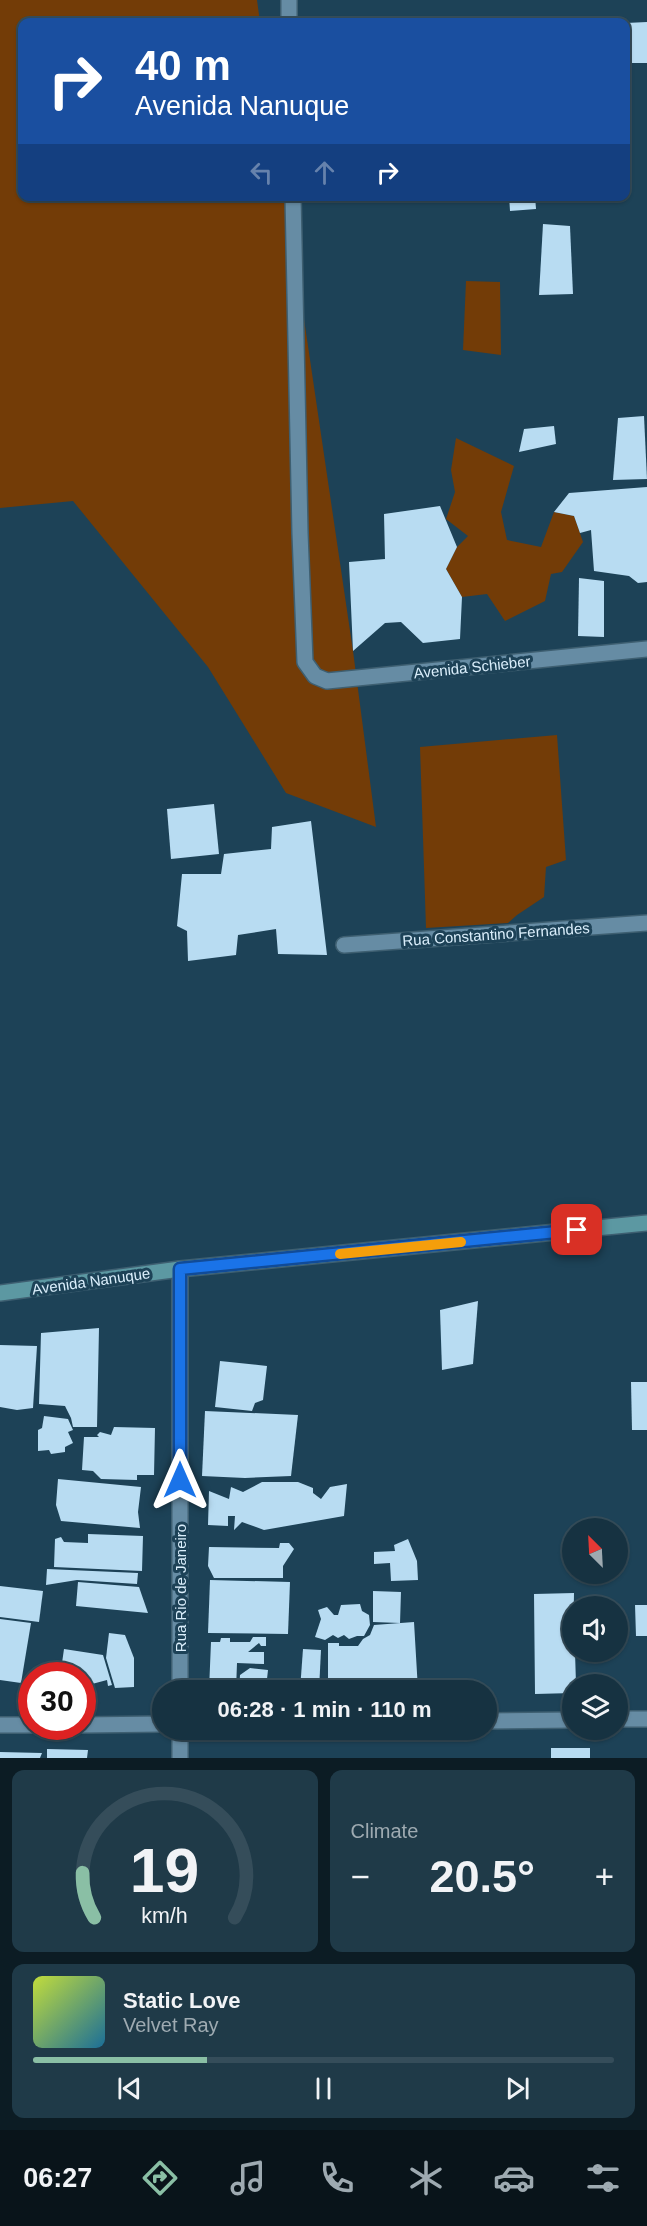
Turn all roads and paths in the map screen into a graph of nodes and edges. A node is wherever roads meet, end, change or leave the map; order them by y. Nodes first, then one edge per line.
1 (289, 0) edge
2 (289, 18) edge
3 (293, 201) edge
4 (647, 650) edge
5 (647, 923) edge
6 (345, 945) dead end
7 (647, 1223) edge
8 (180, 1269) junction
9 (0, 1293) edge
10 (180, 1680) edge
11 (628, 1719) edge
12 (647, 1719) edge
13 (562, 1720) edge
14 (497, 1721) edge
15 (152, 1724) edge
16 (0, 1725) edge
17 (18, 1725) edge
18 (96, 1725) edge
19 (180, 1740) edge
20 (180, 1758) edge

1 - 2 street
3 - 4 street, Avenida Schieber
5 - 6 street, Rua Constantino Fernandes
7 - 8 main road, Avenida Nanuque
8 - 9 main road, Avenida Nanuque
8 - 10 street, Rua Rio de Janeiro
11 - 12 street
13 - 14 street
15 - 18 street
16 - 17 street
19 - 20 street

